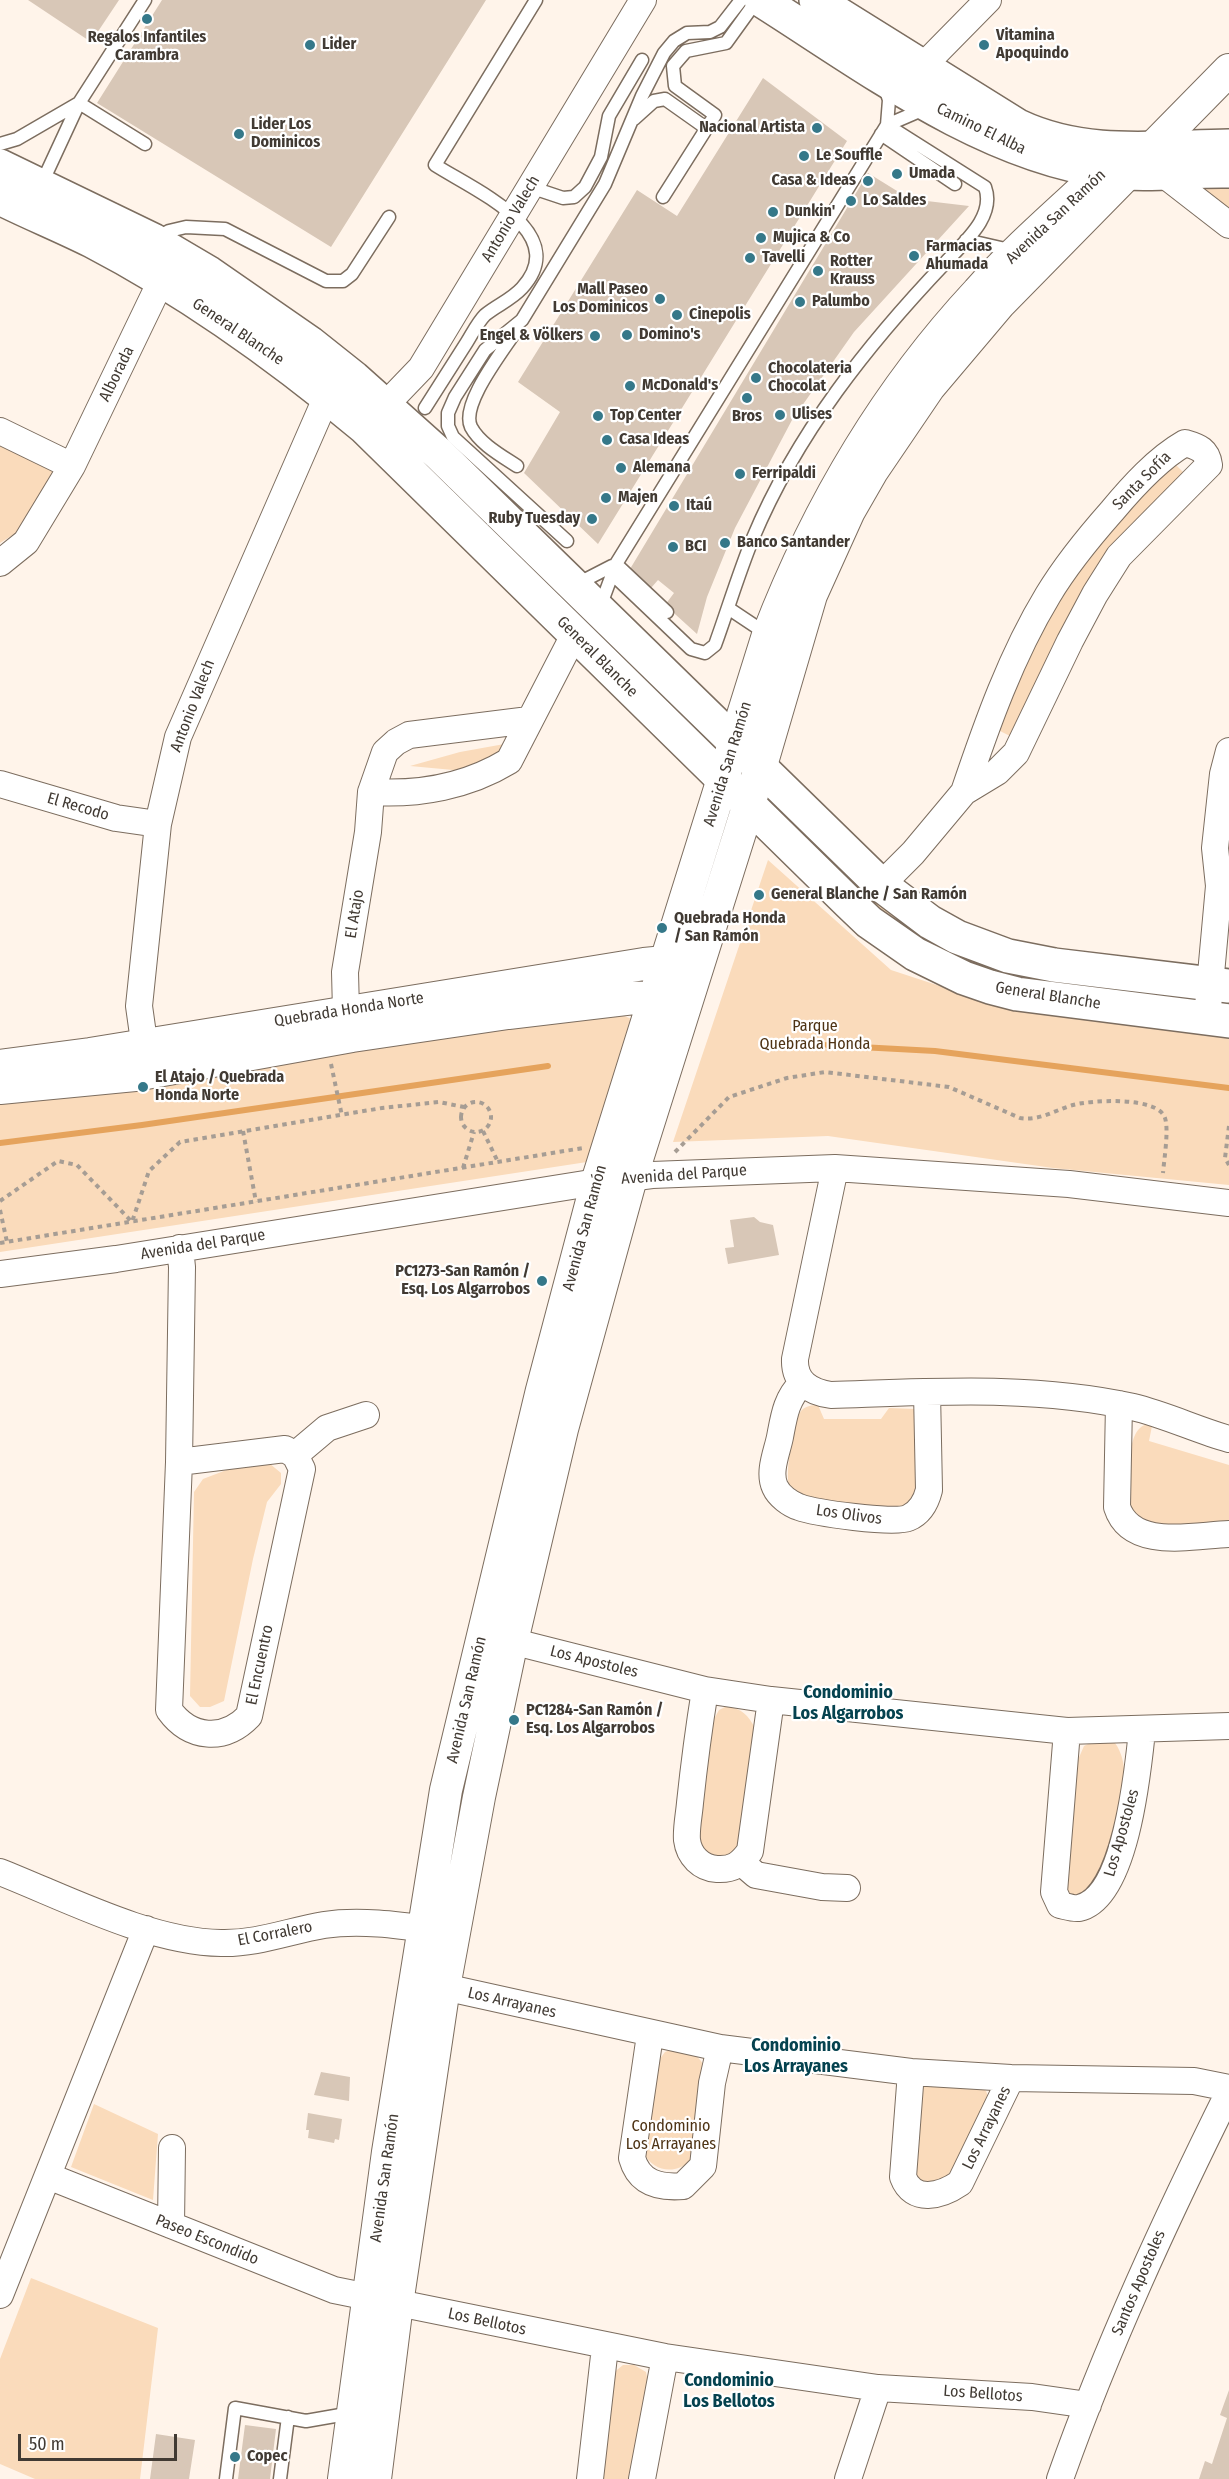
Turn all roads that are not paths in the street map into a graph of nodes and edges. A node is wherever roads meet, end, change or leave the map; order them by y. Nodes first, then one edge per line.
1 (145, 0) edge
2 (536, 0) edge
3 (643, 0) edge
4 (741, 0) edge
5 (759, 0) edge
6 (816, 0) edge
7 (988, 0) edge
8 (642, 60) dead end
9 (923, 66) junction
10 (1229, 70) edge
11 (880, 76) junction
12 (79, 103) junction
13 (937, 108) junction
14 (633, 119) junction
15 (706, 128) junction
16 (884, 130) junction
17 (0, 144) edge
18 (145, 144) dead end
19 (1229, 146) edge
20 (601, 157) junction
21 (1142, 158) junction
22 (614, 164) junction
23 (0, 166) edge
24 (1229, 171) edge
25 (0, 182) edge
26 (955, 184) dead end
27 (41, 186) junction
28 (530, 187) junction
29 (663, 197) dead end
30 (0, 198) edge
31 (513, 215) junction
32 (389, 217) dead end
33 (54, 223) junction
34 (1229, 225) edge
35 (153, 240) junction
36 (966, 240) junction
37 (1017, 251) junction
38 (531, 274) junction
39 (161, 280) junction
40 (544, 282) junction
41 (522, 320) junction
42 (327, 396) junction
43 (425, 408) dead end
44 (375, 416) junction
45 (0, 431) edge
46 (446, 446) junction
47 (498, 452) junction
48 (72, 466) junction
49 (517, 466) dead end
50 (486, 468) junction
51 (567, 541) dead end
52 (0, 562) edge
53 (612, 569) junction
54 (1064, 573) junction
55 (573, 586) junction
56 (1095, 594) junction
57 (729, 608) junction
58 (598, 611) junction
59 (668, 612) dead end
60 (574, 635) junction
61 (768, 635) junction
62 (529, 720) junction
63 (734, 744) junction
64 (1229, 751) edge
65 (760, 769) junction
66 (723, 781) junction
67 (0, 784) edge
68 (372, 792) junction
69 (964, 792) junction
70 (749, 806) junction
71 (158, 824) junction
72 (1224, 878) edge
73 (881, 885) junction
74 (665, 962) junction
75 (697, 971) junction
76 (1220, 985) edge
77 (671, 1000) junction
78 (1218, 1019) edge
79 (349, 1023) junction
80 (146, 1058) junction
81 (0, 1066) edge
82 (0, 1088) edge
83 (834, 1168) junction
84 (642, 1176) junction
85 (597, 1182) junction
86 (1229, 1203) edge
87 (180, 1248) junction
88 (0, 1274) edge
89 (802, 1383) junction
90 (927, 1392) junction
91 (1119, 1404) junction
92 (366, 1415) dead end
93 (1229, 1439) edge
94 (295, 1455) junction
95 (179, 1462) junction
96 (1229, 1534) edge
97 (497, 1637) junction
98 (705, 1689) junction
99 (771, 1700) junction
100 (1229, 1726) edge
101 (1067, 1731) junction
102 (1142, 1731) junction
103 (742, 1863) junction
104 (0, 1872) edge
105 (847, 1888) dead end
106 (422, 1928) junction
107 (146, 1929) junction
108 (454, 1933) junction
109 (444, 1988) junction
110 (650, 2035) junction
111 (720, 2048) junction
112 (910, 2072) junction
113 (1011, 2078) junction
114 (1229, 2090) edge
115 (172, 2148) dead end
116 (48, 2176) junction
117 (171, 2225) junction
118 (0, 2295) edge
119 (382, 2301) junction
120 (605, 2347) junction
121 (664, 2357) junction
122 (878, 2388) junction
123 (1088, 2404) junction
124 (353, 2413) junction
125 (288, 2417) junction
126 (226, 2479) edge
127 (280, 2479) edge
128 (344, 2479) edge
129 (375, 2479) edge
130 (590, 2479) edge
131 (642, 2479) edge
132 (848, 2479) edge
133 (1060, 2479) edge

1 - 12 lane
2 - 31 lane
3 - 28 street, Antonio Valech
4 - 14 lane
5 - 11 main road, Camino El Alba
5 - 15 lane
6 - 9 main road, Camino El Alba
7 - 9 street
8 - 20 lane
9 - 21 main road, Camino El Alba
10 - 21 street, Avenida San Ramón
11 - 13 main road, Camino El Alba
11 - 16 lane
12 - 17 lane
12 - 18 lane
12 - 27 lane
13 - 16 lane
13 - 21 main road, Camino El Alba
14 - 15 lane
14 - 22 lane
15 - 29 lane
16 - 26 lane
16 - 36 lane
16 - 53 lane
19 - 21 main road, Camino El Alba
20 - 22 lane
20 - 28 lane
21 - 24 main road, Camino El Alba
21 - 34 street
21 - 37 street, Avenida San Ramón
21 - 65 street, Avenida San Ramón
22 - 40 lane
23 - 27 main road, General Blanche
25 - 27 main road
27 - 35 main road, General Blanche
28 - 31 street, Antonio Valech
30 - 33 main road, General Blanche
31 - 38 lane
31 - 44 street, Antonio Valech
32 - 35 lane
33 - 35 main road
33 - 39 main road, General Blanche
35 - 44 main road, General Blanche
36 - 37 lane
36 - 57 lane
37 - 61 street, Avenida San Ramón
38 - 40 lane
38 - 43 lane
39 - 42 main road, General Blanche
39 - 48 street, Alborada
40 - 41 lane
41 - 46 lane
41 - 47 lane
42 - 44 main road, General Blanche
42 - 71 street, Antonio Valech
44 - 46 main road, General Blanche
44 - 60 main road, General Blanche
45 - 48 street
46 - 50 lane
46 - 55 main road, General Blanche
47 - 49 lane
47 - 50 lane
48 - 52 street, Alborada
50 - 51 lane
53 - 55 lane
53 - 57 lane
53 - 58 lane
53 - 59 lane
54 - 56 street
54 - 56 street, Santa Sofía
54 - 69 street, Santa Sofía
55 - 58 main road, General Blanche
56 - 69 street, Santa Sofía
57 - 61 lane
58 - 63 main road, General Blanche
60 - 62 street
60 - 66 main road, General Blanche
61 - 63 street, Avenida San Ramón
62 - 68 street
62 - 68 street, El Atajo
63 - 65 main road, General Blanche
63 - 66 street, Avenida San Ramón
64 - 72 street
65 - 70 street, Avenida San Ramón
65 - 73 main road, General Blanche
66 - 70 main road, General Blanche
66 - 74 street, Avenida San Ramón
67 - 71 street, El Recodo
68 - 79 street, El Atajo
69 - 73 street, Santa Sofía
70 - 75 street, Avenida San Ramón
70 - 78 main road, General Blanche
71 - 80 street, Antonio Valech
72 - 76 street
73 - 76 main road, General Blanche
74 - 75 street, Quebrada Honda Norte
74 - 77 street, Avenida San Ramón
74 - 79 street, Quebrada Honda Norte
75 - 77 street, Avenida San Ramón
76 - 78 street
77 - 79 street, Quebrada Honda Norte
77 - 84 street, Avenida San Ramón
77 - 85 street, Avenida San Ramón
79 - 80 street, Quebrada Honda Norte
80 - 81 street, Quebrada Honda Norte
80 - 82 street, Quebrada Honda Norte
83 - 84 street, Avenida del Parque
83 - 86 street, Avenida del Parque
83 - 89 street
84 - 85 street, Avenida del Parque
84 - 97 street, Avenida San Ramón
85 - 87 street, Avenida del Parque
85 - 97 street, Avenida San Ramón
87 - 88 street, Avenida del Parque
87 - 95 street, El Encuentro
89 - 90 street
89 - 90 street, Los Olivos
90 - 91 street
91 - 93 street
91 - 96 street
92 - 94 street
94 - 95 street
94 - 95 street, El Encuentro
97 - 98 street, Los Apostoles
97 - 106 street, Avenida San Ramón
97 - 108 street, Avenida San Ramón
98 - 99 street, Los Apostoles
98 - 103 street
99 - 101 street, Los Apostoles
99 - 103 street
100 - 102 street, Los Apostoles
101 - 102 street, Los Apostoles
101 - 102 street, Los Apostoles
103 - 105 street
104 - 107 street, El Corralero
106 - 107 street, El Corralero
106 - 108 street, El Corralero
106 - 119 street, Avenida San Ramón
107 - 116 street
108 - 109 street, Avenida San Ramón
109 - 110 street, Los Arrayanes
109 - 119 street, Avenida San Ramón
110 - 111 street, Los Arrayanes
110 - 111 street
111 - 112 street, Los Arrayanes
112 - 113 street, Los Arrayanes
112 - 113 street, Los Arrayanes
113 - 114 street, Los Arrayanes
114 - 123 street, Santos Apostoles
115 - 117 street
116 - 117 street, Paseo Escondido
116 - 118 street
117 - 119 street, Paseo Escondido
119 - 120 street, Los Bellotos
119 - 124 street, Avenida San Ramón
119 - 129 street, Avenida San Ramón
120 - 121 street, Los Bellotos
120 - 130 street
121 - 122 street, Los Bellotos
121 - 131 street
122 - 123 street, Los Bellotos
122 - 132 street
123 - 133 street, Santos Apostoles
124 - 125 lane
124 - 128 street, Avenida San Ramón
125 - 126 lane
125 - 127 lane

